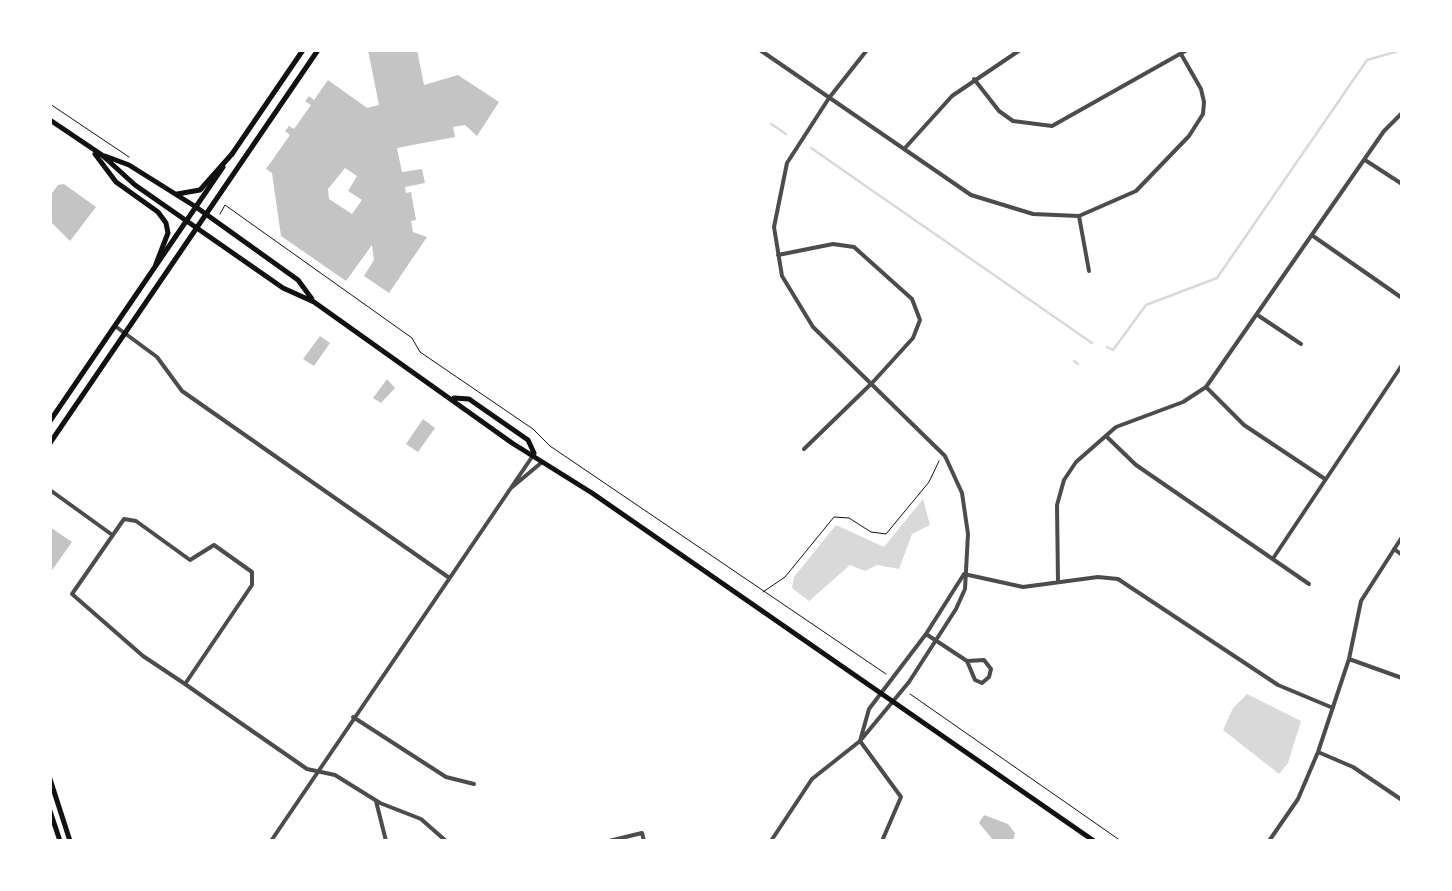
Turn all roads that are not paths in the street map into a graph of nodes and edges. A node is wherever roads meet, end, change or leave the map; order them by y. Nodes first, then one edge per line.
1 (302, 50) edge
2 (318, 50) edge
3 (760, 50) edge
4 (868, 50) edge
5 (1020, 50) edge
6 (1187, 50) edge
7 (1180, 54) junction
8 (974, 79) junction
9 (829, 98) junction
10 (1402, 113) edge
11 (50, 120) edge
12 (91, 148) junction
13 (905, 148) junction
14 (232, 154) junction
15 (102, 155) junction
16 (1366, 160) junction
17 (1402, 184) edge
18 (174, 194) junction
19 (196, 207) junction
20 (206, 214) junction
21 (1079, 216) junction
22 (186, 220) junction
23 (197, 228) junction
24 (1313, 236) junction
25 (778, 255) junction
26 (156, 264) junction
27 (1090, 270) dead end
28 (1402, 298) edge
29 (314, 302) junction
30 (1259, 316) junction
31 (115, 326) junction
32 (124, 332) junction
33 (1301, 344) dead end
34 (1402, 365) edge
35 (873, 382) junction
36 (1206, 388) junction
37 (454, 398) junction
38 (50, 421) edge
39 (1105, 435) junction
40 (50, 443) edge
41 (804, 449) dead end
42 (534, 454) junction
43 (545, 462) junction
44 (1325, 479) junction
45 (512, 488) junction
46 (50, 490) edge
47 (111, 534) junction
48 (1402, 537) edge
49 (1394, 549) junction
50 (1402, 555) edge
51 (1272, 558) junction
52 (964, 574) junction
53 (448, 577) junction
54 (1058, 582) junction
55 (1308, 584) dead end
56 (926, 634) junction
57 (936, 642) junction
58 (1349, 659) junction
59 (967, 661) junction
60 (1402, 678) edge
61 (185, 684) junction
62 (881, 693) junction
63 (892, 700) junction
64 (1333, 708) junction
65 (354, 717) junction
66 (860, 741) junction
67 (1318, 752) junction
68 (319, 768) junction
69 (50, 779) edge
70 (474, 784) dead end
71 (1402, 800) edge
72 (376, 801) junction
73 (50, 811) edge
74 (1082, 832) junction
75 (60, 841) edge
76 (70, 841) edge
77 (271, 841) edge
78 (386, 841) edge
79 (446, 841) edge
80 (609, 841) edge
81 (644, 841) edge
82 (770, 841) edge
83 (882, 841) edge
84 (1075, 841) edge
85 (1094, 841) edge
86 (1269, 841) edge

1 - 14 main road
2 - 20 main road
3 - 9 street
4 - 9 street
5 - 8 street
6 - 7 street
7 - 8 street
7 - 21 street
8 - 13 street
9 - 13 street
9 - 25 street
10 - 16 street
11 - 12 main road
12 - 15 main road
12 - 26 main road
13 - 21 street
14 - 18 main road
14 - 19 main road
15 - 18 main road
15 - 22 main road
16 - 17 street
16 - 24 street
18 - 19 main road
19 - 20 main road
19 - 22 main road
20 - 23 main road
20 - 29 main road
21 - 27 street
22 - 23 main road
22 - 26 main road
23 - 29 main road
23 - 32 main road
24 - 28 street
24 - 30 street
25 - 35 street
25 - 35 street
26 - 31 main road
29 - 37 main road
30 - 33 street
30 - 36 street
31 - 32 street
31 - 38 main road
32 - 40 main road
32 - 53 street
34 - 44 street
35 - 41 street
35 - 52 street
36 - 39 street
36 - 44 street
37 - 42 main road
37 - 42 main road
39 - 51 street
39 - 54 street
42 - 43 main road
42 - 45 street
43 - 45 street
43 - 62 main road
44 - 51 street
45 - 53 street
46 - 47 street
47 - 61 street
47 - 61 street
48 - 49 street
49 - 50 street
49 - 58 street
51 - 55 street
52 - 54 street
52 - 56 street
52 - 57 street
53 - 65 street
54 - 64 street
56 - 57 street
56 - 62 street
57 - 59 street
57 - 63 street
58 - 60 street
58 - 64 street
59 - 59 street
61 - 68 street
62 - 63 main road
62 - 66 street
63 - 66 street
63 - 74 main road
64 - 67 street
65 - 68 street
65 - 70 street
66 - 82 street
66 - 83 street
67 - 71 street
67 - 86 street
68 - 72 street
68 - 77 street
69 - 76 main road
72 - 78 street
72 - 79 street
73 - 75 main road
74 - 84 street
74 - 85 main road
80 - 81 street

